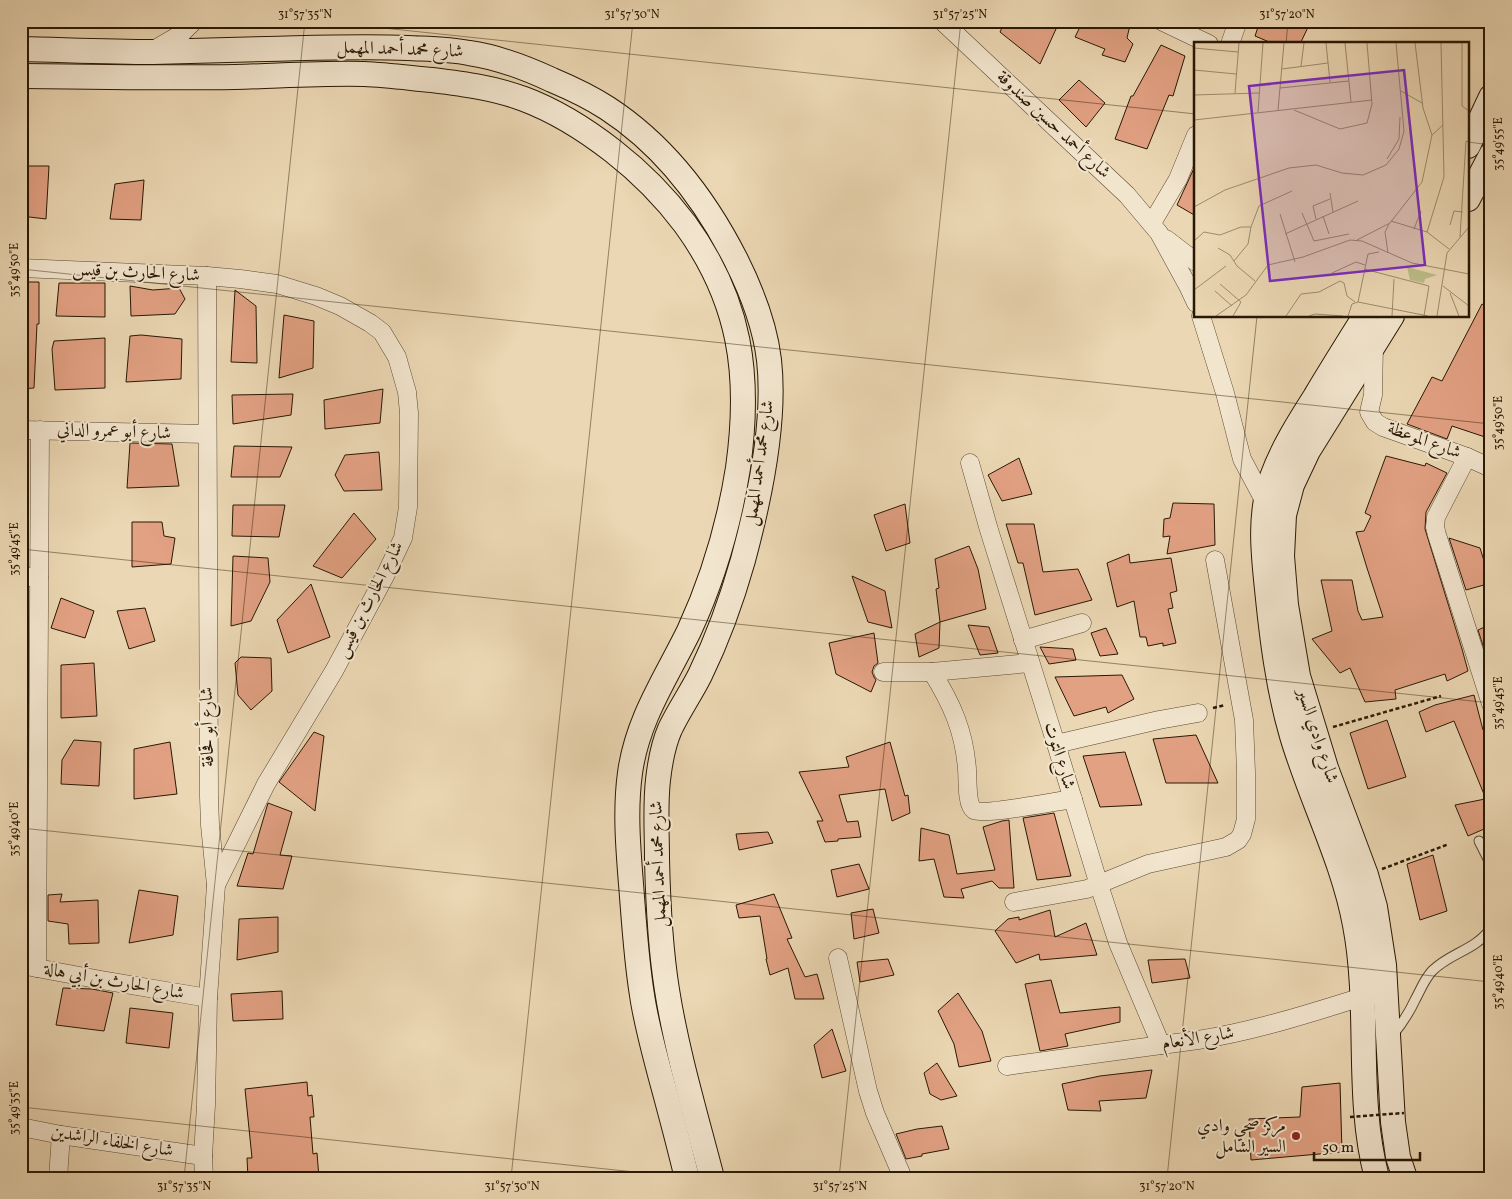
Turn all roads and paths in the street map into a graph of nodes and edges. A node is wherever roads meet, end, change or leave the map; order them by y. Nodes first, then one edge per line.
1 (194, 21) edge
2 (942, 21) edge
3 (1161, 21) edge
4 (1238, 21) edge
5 (1205, 42) edge
6 (1231, 42) edge
7 (21, 49) edge
8 (151, 52) junction
9 (21, 76) edge
10 (1491, 97) edge
11 (1194, 140) edge
12 (1470, 142) edge
13 (1491, 155) edge
14 (1470, 195) edge
15 (1156, 228) junction
16 (1194, 260) edge
17 (21, 268) edge
18 (207, 276) junction
19 (1194, 299) edge
20 (1202, 318) edge
21 (1364, 318) edge
22 (1391, 318) edge
23 (1374, 344) junction
24 (21, 430) edge
25 (40, 430) junction
26 (206, 434) junction
27 (1466, 457) junction
28 (970, 463) dead end
29 (1491, 468) edge
30 (1275, 505) junction
31 (1215, 560) dead end
32 (21, 577) edge
33 (39, 577) junction
34 (1082, 622) dead end
35 (1023, 640) junction
36 (1030, 663) junction
37 (882, 672) dead end
38 (932, 672) junction
39 (1442, 696) dead end
40 (1241, 702) junction
41 (1491, 704) edge
42 (1198, 713) joint
43 (1315, 732) junction
44 (1056, 744) junction
45 (1072, 799) junction
46 (1479, 842) dead end
47 (1449, 844) dead end
48 (1491, 865) edge
49 (1366, 876) junction
50 (216, 885) junction
51 (1099, 885) junction
52 (1014, 902) dead end
53 (1491, 928) edge
54 (838, 958) dead end
55 (29, 966) edge
56 (1386, 993) junction
57 (1362, 997) junction
58 (208, 998) junction
59 (1389, 1040) junction
60 (1161, 1044) junction
61 (1007, 1066) dead end
62 (1404, 1114) dead end
63 (1350, 1117) dead end
64 (21, 1127) edge
65 (62, 1135) junction
66 (203, 1156) junction
67 (58, 1178) edge
68 (204, 1178) edge
69 (687, 1178) edge
70 (712, 1178) edge
71 (902, 1178) edge
72 (1377, 1178) edge
73 (1405, 1178) edge

1 - 8 street
2 - 15 street, شارع أحمد حسين صندوقة
3 - 5 street
4 - 6 street
7 - 8 main road, شارع محمد أحمد المهمل
8 - 70 main road, شارع محمد أحمد المهمل
9 - 69 main road, شارع محمد أحمد المهمل
10 - 12 main road
11 - 15 street
13 - 14 main road
15 - 16 street, شارع أحمد حسين صندوقة
15 - 19 street, شارع أحمد حسين صندوقة
17 - 18 street, شارع الحارث بن قيس
18 - 26 street, شارع أبو قحافة
18 - 50 street, شارع الحارث بن قيس
20 - 30 street
21 - 30 main road, شارع وادي السير
22 - 23 main road, شارع وادي السير
23 - 27 street, شارع الموعظة
23 - 30 main road, شارع وادي السير
24 - 25 street, شارع أبو عمرو الداني
25 - 26 street, شارع أبو عمرو الداني
25 - 33 street
26 - 50 street, شارع أبو قحافة
27 - 29 street, شارع الموعظة
27 - 41 street
28 - 35 street, شارع التوت
30 - 43 main road, شارع وادي السير
30 - 57 main road, شارع وادي السير
31 - 40 street
32 - 33 street
33 - 55 street
34 - 35 street
35 - 36 street, شارع التوت
36 - 38 street
36 - 44 street, شارع التوت
37 - 38 street
38 - 45 street
39 - 43 path
40 - 42 path
40 - 51 street
42 - 44 street
43 - 49 main road, شارع وادي السير
44 - 45 street, شارع التوت
45 - 51 street, شارع التوت
46 - 48 lane
47 - 49 path
49 - 56 main road, شارع وادي السير
50 - 58 street, شارع أبو قحافة
51 - 52 street
51 - 60 street, شارع التوت
53 - 59 lane
54 - 71 street
55 - 58 street, شارع الحارث بن أبي هالة
56 - 57 street, شارع الأنعام
56 - 59 main road, شارع وادي السير
57 - 60 street, شارع الأنعام
57 - 72 main road, شارع وادي السير
58 - 66 street, شارع أبو قحافة
59 - 73 main road, شارع وادي السير
60 - 61 street, شارع الأنعام
62 - 63 path, bridge
64 - 65 street, شارع الخلفاء الراشدين
65 - 66 street, شارع الخلفاء الراشدين
65 - 67 street
66 - 68 street, شارع أبو قحافة

